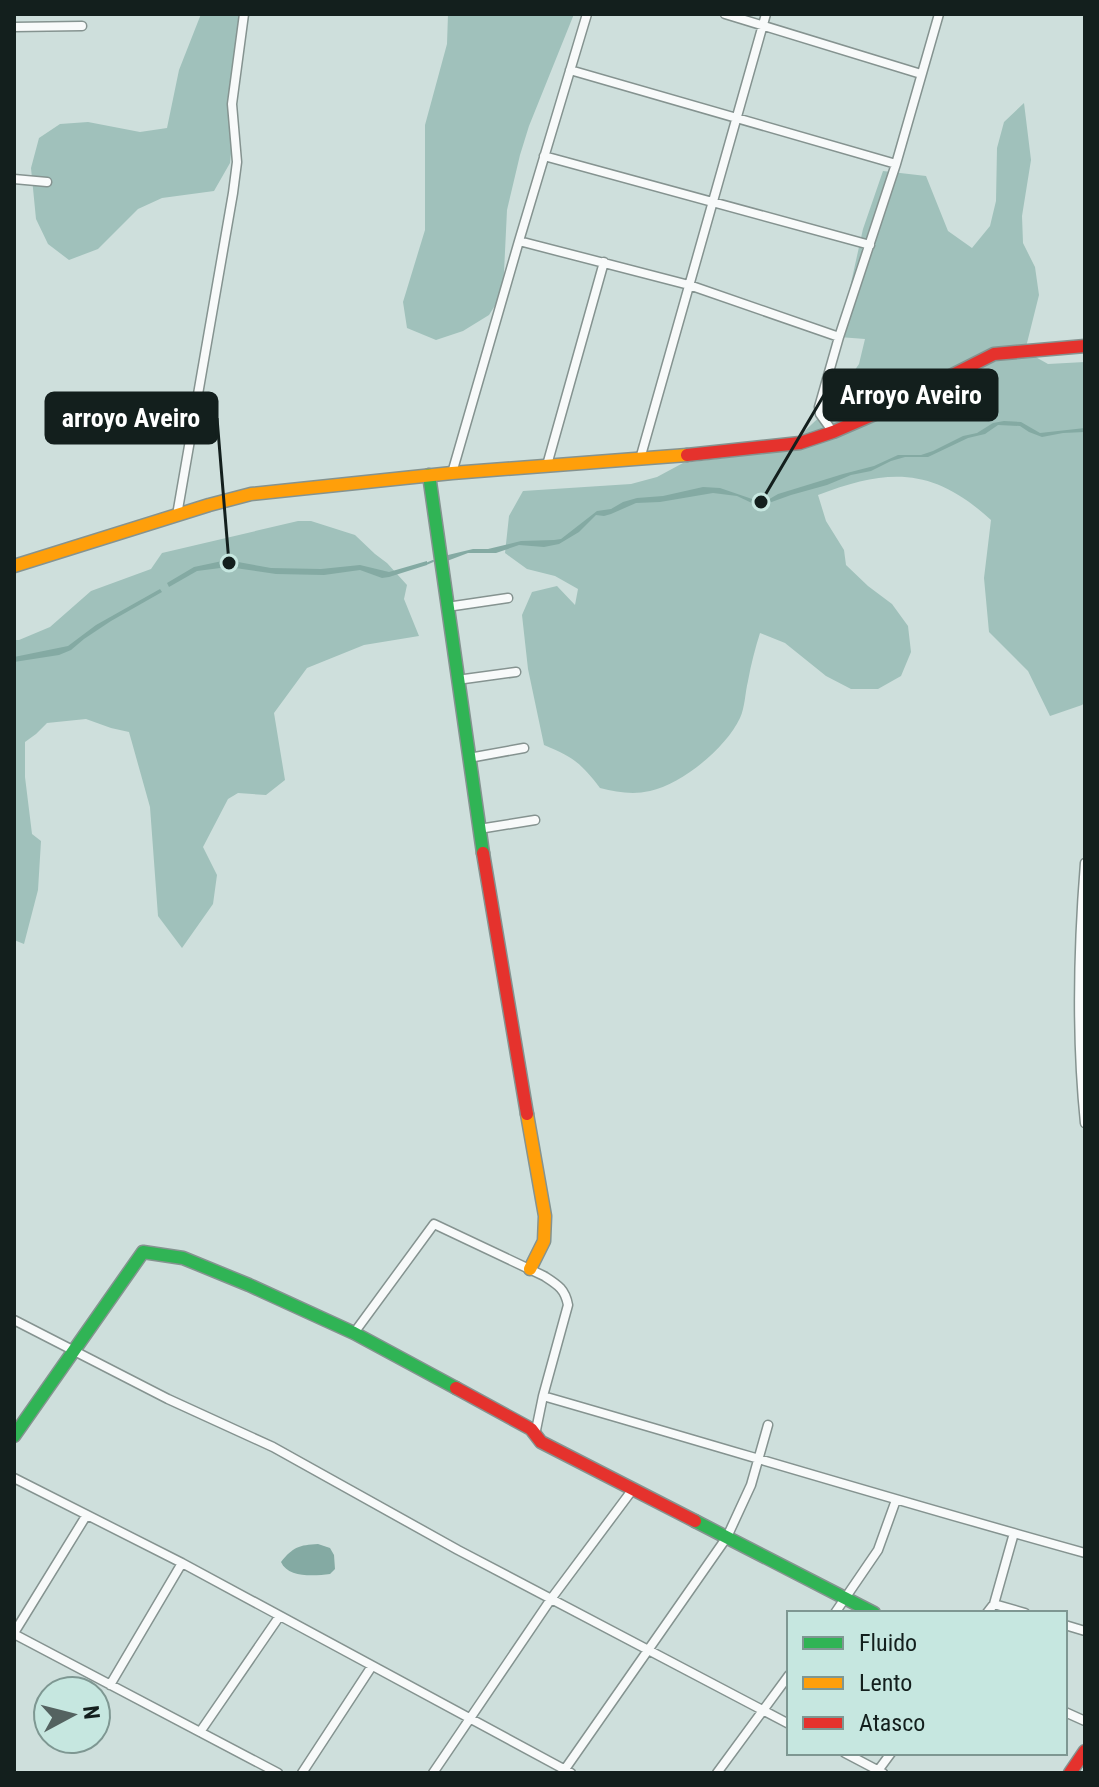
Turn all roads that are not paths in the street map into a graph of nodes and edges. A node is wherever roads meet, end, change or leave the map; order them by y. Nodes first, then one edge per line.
1 (244, 14) edge
2 (587, 14) edge
3 (725, 14) edge
4 (766, 14) edge
5 (939, 14) edge
6 (82, 26) dead end
7 (763, 26) junction
8 (14, 27) edge
9 (570, 70) junction
10 (921, 74) junction
11 (736, 118) junction
12 (544, 156) junction
13 (896, 164) junction
14 (14, 179) edge
15 (47, 182) dead end
16 (712, 202) junction
17 (519, 241) junction
18 (870, 245) junction
19 (604, 262) junction
20 (689, 285) junction
21 (839, 337) junction
22 (1085, 346) edge
23 (833, 432) junction
24 (640, 459) junction
25 (547, 465) junction
26 (452, 473) junction
27 (429, 475) junction
28 (177, 515) junction
29 (14, 566) edge
30 (508, 598) dead end
31 (447, 607) junction
32 (516, 672) dead end
33 (457, 680) junction
34 (524, 748) dead end
35 (469, 758) junction
36 (535, 820) dead end
37 (479, 829) junction
38 (1085, 863) edge
39 (1085, 1123) edge
40 (530, 1269) junction
41 (14, 1320) edge
42 (354, 1333) junction
43 (73, 1351) junction
44 (543, 1396) junction
45 (768, 1425) dead end
46 (535, 1435) junction
47 (14, 1436) edge
48 (759, 1458) junction
49 (14, 1478) edge
50 (633, 1489) junction
51 (896, 1500) junction
52 (86, 1516) junction
53 (1014, 1533) junction
54 (727, 1537) junction
55 (1085, 1553) edge
56 (182, 1563) junction
57 (846, 1598) junction
58 (551, 1599) junction
59 (994, 1604) junction
60 (836, 1611) edge
61 (870, 1611) edge
62 (989, 1611) edge
63 (1018, 1611) edge
64 (279, 1617) junction
65 (14, 1634) edge
66 (649, 1650) junction
67 (372, 1666) junction
68 (91, 1675) edge
69 (787, 1678) edge
70 (112, 1682) edge
71 (112, 1686) edge
72 (763, 1710) junction
73 (470, 1719) junction
74 (787, 1723) edge
75 (200, 1732) junction
76 (1085, 1751) edge
77 (849, 1755) edge
78 (890, 1755) edge
79 (566, 1772) edge
80 (879, 1772) edge
81 (278, 1773) edge
82 (302, 1773) edge
83 (433, 1773) edge
84 (717, 1773) edge
85 (1070, 1773) edge

1 - 28 street
2 - 9 street
3 - 7 street
4 - 7 street
5 - 10 street
6 - 8 street
7 - 10 street
7 - 11 street
9 - 11 street
9 - 12 street
10 - 13 street
11 - 13 street
11 - 16 street
12 - 16 street
12 - 17 street
13 - 18 street
14 - 15 street
16 - 18 street
16 - 20 street
17 - 19 street
17 - 26 street
18 - 21 street
19 - 20 street
19 - 25 street
20 - 21 street
20 - 24 street
21 - 23 street
22 - 23 street
23 - 24 street
24 - 25 street
25 - 26 street
26 - 27 street
27 - 28 street
27 - 31 street
28 - 29 street
30 - 31 street
31 - 33 street
32 - 33 street
33 - 35 street
34 - 35 street
35 - 37 street
36 - 37 street
37 - 40 street
38 - 39 street
40 - 42 street
40 - 44 street
41 - 43 street
42 - 43 street
42 - 46 street
43 - 47 street
43 - 58 street
44 - 46 street
44 - 48 street
45 - 48 street
46 - 50 street
48 - 51 street
48 - 54 street
49 - 52 street
50 - 54 street
50 - 58 street
51 - 53 street
51 - 57 street
52 - 56 street
52 - 65 street
53 - 55 street
53 - 59 street
54 - 57 street
54 - 66 street
56 - 64 street
56 - 70 street
57 - 60 street
57 - 61 street
58 - 66 street
58 - 73 street
59 - 62 street
59 - 63 street
64 - 67 street
64 - 75 street
65 - 68 street
66 - 72 street
66 - 79 street
67 - 73 street
67 - 82 street
69 - 72 street
71 - 75 street
72 - 74 street
72 - 84 street
73 - 79 street
73 - 83 street
75 - 81 street
76 - 85 street
77 - 80 street
78 - 80 street

